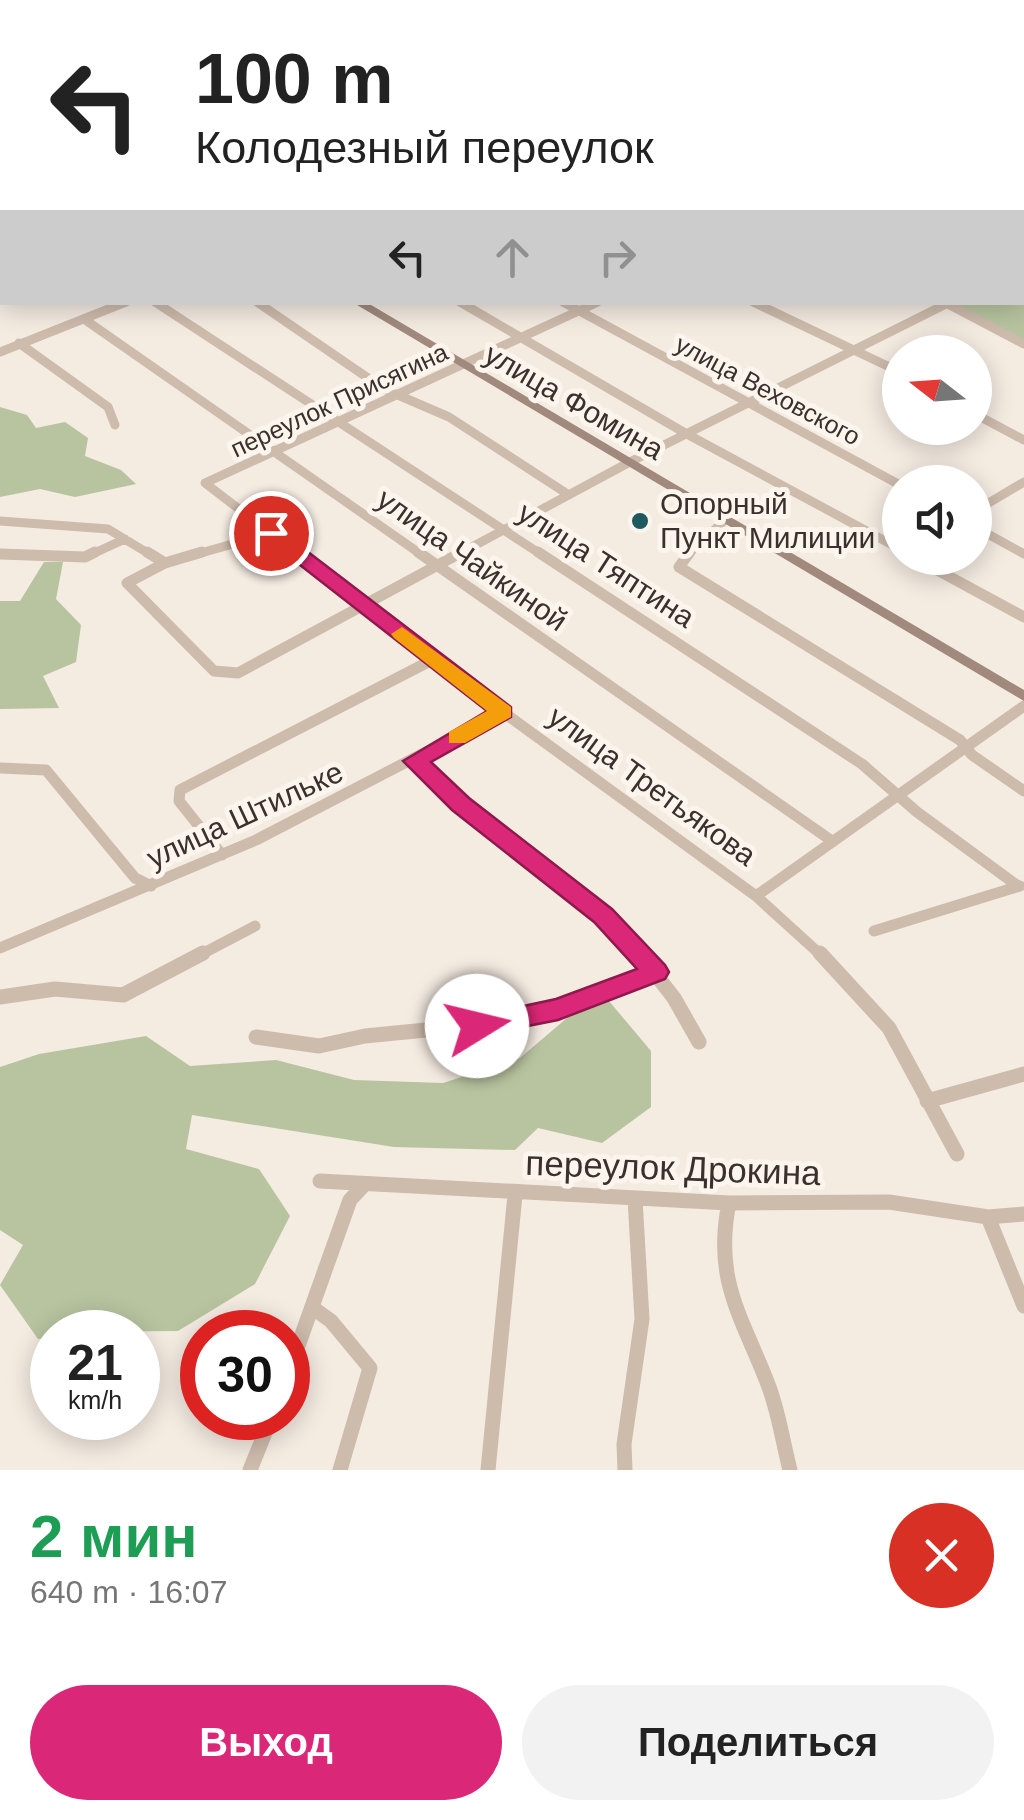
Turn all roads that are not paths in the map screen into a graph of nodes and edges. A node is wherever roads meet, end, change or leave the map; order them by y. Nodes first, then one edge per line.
1 (119, 305) edge
2 (160, 305) edge
3 (261, 305) edge
4 (362, 305) edge
5 (466, 305) edge
6 (569, 305) edge
7 (593, 305) edge
8 (760, 305) edge
9 (941, 305) edge
10 (949, 305) edge
11 (580, 312) junction
12 (84, 320) junction
13 (527, 338) junction
14 (19, 344) junction
15 (1024, 344) edge
16 (859, 350) junction
17 (0, 352) edge
18 (882, 362) edge
19 (462, 366) junction
20 (396, 394) junction
21 (749, 402) junction
22 (336, 420) junction
23 (992, 423) edge
24 (115, 425) dead end
25 (685, 433) junction
26 (1024, 440) edge
27 (275, 452) junction
28 (628, 462) junction
29 (882, 474) edge
30 (1024, 482) edge
31 (205, 483) joint
32 (569, 495) junction
33 (992, 500) edge
34 (726, 519) junction
35 (0, 522) edge
36 (506, 529) junction
37 (271, 533) junction
38 (992, 536) edge
39 (126, 539) junction
40 (882, 539) edge
41 (0, 554) edge
42 (1024, 554) edge
43 (165, 563) junction
44 (436, 565) junction
45 (948, 575) edge
46 (366, 605) junction
47 (1024, 616) edge
48 (434, 659) junction
49 (1024, 696) edge
50 (1024, 706) edge
51 (503, 712) junction
52 (967, 747) junction
53 (415, 761) junction
54 (0, 768) edge
55 (1024, 791) edge
56 (901, 793) junction
57 (832, 841) junction
58 (222, 855) junction
59 (151, 886) junction
60 (1021, 886) edge
61 (756, 896) junction
62 (255, 926) dead end
63 (874, 931) dead end
64 (0, 948) edge
65 (656, 972) junction
66 (0, 996) edge
67 (256, 1038) dead end
68 (699, 1042) dead end
69 (1024, 1074) edge
70 (927, 1100) junction
71 (958, 1154) dead end
72 (320, 1181) dead end
73 (363, 1186) junction
74 (514, 1194) junction
75 (635, 1199) junction
76 (729, 1203) junction
77 (1024, 1214) edge
78 (988, 1217) junction
79 (1024, 1306) edge
80 (313, 1308) junction
81 (310, 1316) edge
82 (262, 1440) edge
83 (250, 1470) edge
84 (340, 1470) edge
85 (488, 1470) edge
86 (625, 1470) edge
87 (790, 1470) edge

1 - 12 street
2 - 22 street, улица Тяптина
3 - 20 street
4 - 19 street, улица Фомина
5 - 13 street
6 - 11 street, улица Веховского
7 - 11 street, переулок Присягина
8 - 16 street
9 - 16 street
10 - 15 street
11 - 13 street, переулок Присягина
11 - 21 street, улица Веховского
12 - 14 street
12 - 27 street, улица Чайкиной
13 - 19 street, переулок Присягина
13 - 25 street
14 - 17 street
14 - 24 street
16 - 18 street
16 - 21 street
19 - 20 street, переулок Присягина
19 - 28 street, улица Фомина
20 - 22 street, переулок Присягина
20 - 32 street
21 - 25 street
21 - 29 street, улица Веховского
22 - 27 street, переулок Присягина
22 - 36 street, улица Тяптина
23 - 26 street
25 - 28 street
25 - 40 street
27 - 31 street, переулок Присягина
27 - 44 street, улица Чайкиной
28 - 32 street
28 - 34 street, улица Фомина
30 - 33 street
31 - 37 street, улица Третьякова
32 - 36 street
34 - 49 street, улица Фомина
34 - 52 street
35 - 39 street
36 - 44 street
36 - 56 street, улица Тяптина
37 - 43 street
37 - 46 street, улица Третьякова
38 - 42 street
39 - 41 street
39 - 43 street
43 - 46 street
44 - 46 street
44 - 57 street, улица Чайкиной
45 - 47 street
46 - 48 street, улица Третьякова
48 - 51 street, улица Третьякова
48 - 58 street
50 - 52 street
51 - 53 street, улица Штильке
51 - 61 street, улица Третьякова
52 - 55 street
52 - 56 street
53 - 58 street, улица Штильке
53 - 65 street
54 - 59 street
56 - 57 street
56 - 60 street, улица Тяптина
57 - 61 street
58 - 59 street, улица Штильке
59 - 64 street, улица Штильке
60 - 63 street
61 - 70 street, улица Третьякова
62 - 66 street
65 - 67 street
65 - 68 street
69 - 70 street
70 - 71 street, улица Третьякова
72 - 73 street, переулок Дрокина
73 - 74 street, переулок Дрокина
73 - 80 street
74 - 75 street, переулок Дрокина
74 - 85 street
75 - 76 street, переулок Дрокина
75 - 86 street
76 - 78 street, переулок Дрокина
76 - 87 street
77 - 78 street, переулок Дрокина
78 - 79 street
80 - 81 street
80 - 84 street
82 - 83 street

